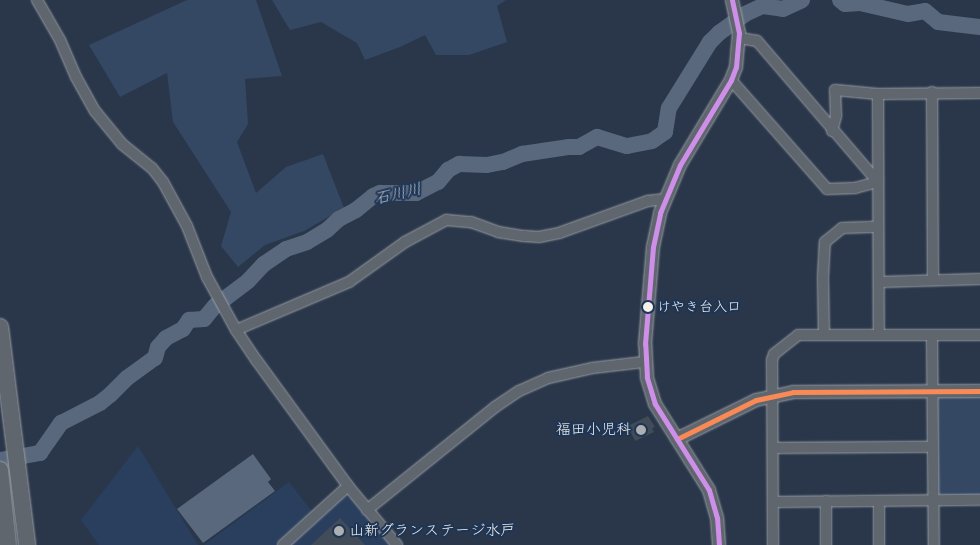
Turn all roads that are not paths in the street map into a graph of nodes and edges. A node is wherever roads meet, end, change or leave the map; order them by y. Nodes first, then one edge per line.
1 (36, 0) edge
2 (733, 4) edge
3 (740, 35) junction
4 (731, 80) junction
5 (932, 92) junction
6 (980, 93) edge
7 (878, 94) junction
8 (832, 131) junction
9 (878, 182) junction
10 (665, 199) junction
11 (878, 227) junction
12 (933, 279) junction
13 (980, 279) edge
14 (880, 282) junction
15 (0, 326) edge
16 (236, 330) junction
17 (824, 334) junction
18 (879, 334) junction
19 (980, 335) edge
20 (932, 336) junction
21 (644, 362) junction
22 (980, 391) edge
23 (931, 392) junction
24 (773, 395) junction
25 (677, 438) junction
26 (932, 446) junction
27 (774, 448) junction
28 (0, 471) edge
29 (348, 486) junction
30 (933, 500) junction
31 (980, 500) edge
32 (826, 501) junction
33 (879, 501) junction
34 (774, 502) junction
35 (367, 510) junction
36 (8, 545) edge
37 (27, 545) edge
38 (283, 545) edge
39 (397, 545) edge
40 (719, 545) edge
41 (773, 545) edge
42 (826, 545) edge
43 (879, 545) edge
44 (934, 545) edge

1 - 16 street
2 - 3 street
3 - 4 street
3 - 8 street
4 - 9 street
4 - 10 street
5 - 6 street
5 - 7 street
5 - 12 street
7 - 8 street
7 - 9 street
8 - 9 street
9 - 11 street
10 - 16 street
10 - 21 street
11 - 14 street
11 - 17 street
12 - 13 street
12 - 14 street
14 - 18 street
15 - 37 highway
16 - 29 street
17 - 18 street
17 - 24 street
18 - 20 street
19 - 20 street
20 - 23 street
21 - 25 street
21 - 35 street
22 - 23 street
23 - 24 street
23 - 26 street
24 - 25 street
24 - 27 street
25 - 40 street
26 - 27 street
26 - 30 street
27 - 34 street
28 - 36 highway
29 - 35 street
29 - 38 street
30 - 31 street
30 - 33 street
30 - 44 street
32 - 33 street
32 - 34 street
32 - 42 street
33 - 43 street
34 - 41 street
35 - 39 street

